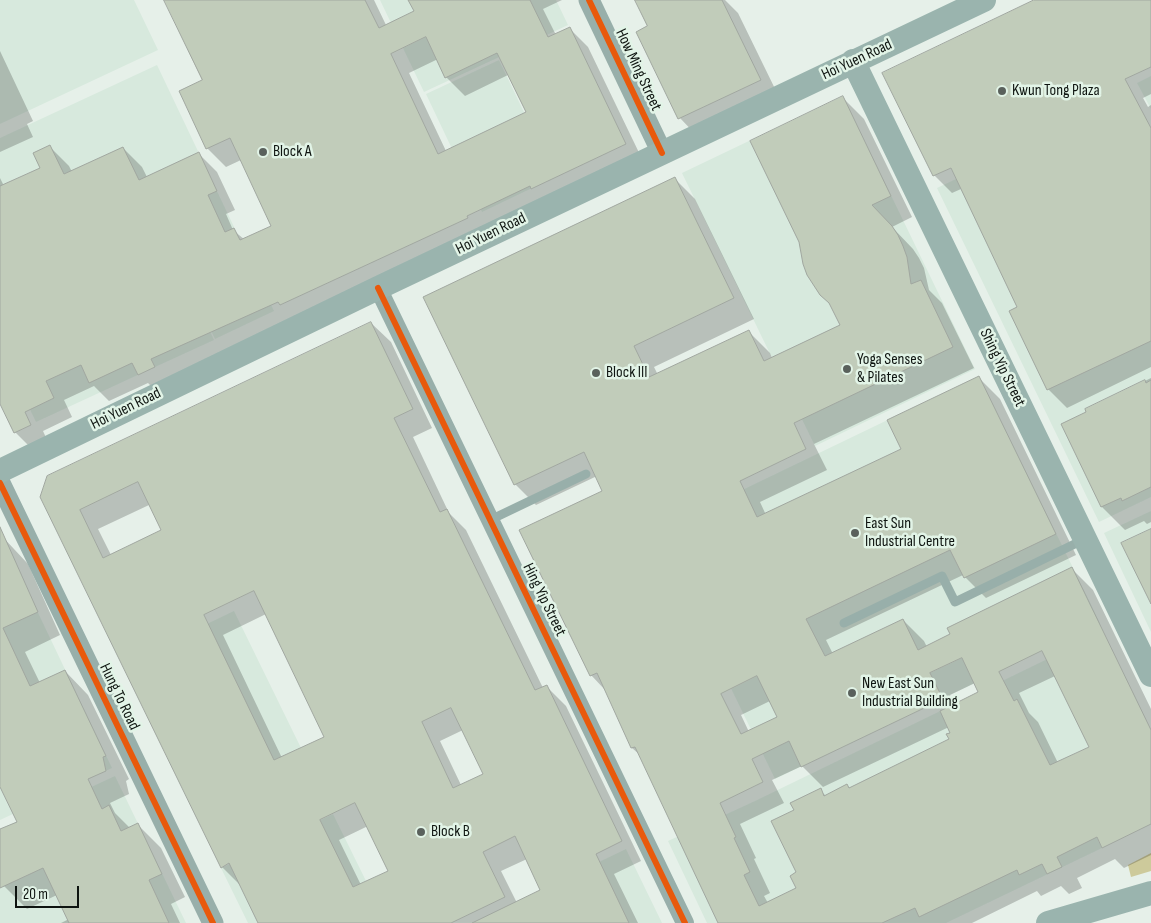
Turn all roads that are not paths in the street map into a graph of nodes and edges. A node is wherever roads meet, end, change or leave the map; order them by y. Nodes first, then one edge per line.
1 (589, 0) edge
2 (984, 0) edge
3 (853, 61) junction
4 (662, 153) junction
5 (378, 288) junction
6 (0, 470) edge
7 (586, 474) dead end
8 (0, 482) edge
9 (490, 520) junction
10 (1085, 539) junction
11 (844, 623) dead end
12 (1151, 675) edge
13 (1148, 893) edge
14 (213, 923) edge
15 (685, 923) edge
16 (1048, 923) edge

1 - 4 street, How Ming Street
2 - 3 main road, Hoi Yuen Road
3 - 4 main road, Hoi Yuen Road
3 - 10 main road, Shing Yip Street
4 - 5 main road, Hoi Yuen Road
5 - 6 main road, Hoi Yuen Road
5 - 9 street, Hing Yip Street
7 - 9 lane
8 - 14 street, Hung To Road
9 - 15 street, Hing Yip Street
10 - 11 lane
10 - 12 main road, Shing Yip Street
13 - 16 main road

